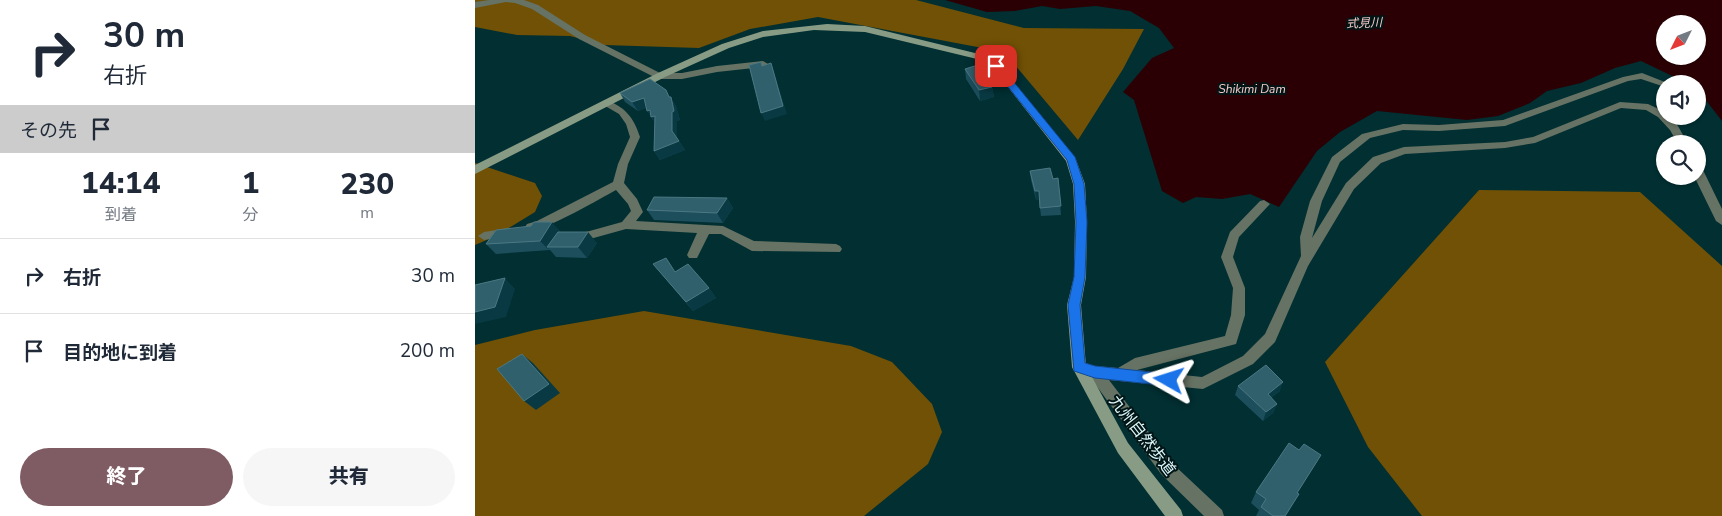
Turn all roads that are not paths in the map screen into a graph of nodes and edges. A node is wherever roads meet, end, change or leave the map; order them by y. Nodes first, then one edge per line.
1 (506, 0) edge
2 (475, 5) edge
3 (763, 64) edge
4 (658, 76) junction
5 (1656, 81) edge
6 (605, 103) junction
7 (1678, 135) edge
8 (475, 170) edge
9 (618, 184) junction
10 (1704, 185) edge
11 (1264, 204) dead end
12 (1722, 221) edge
13 (626, 225) junction
14 (705, 229) junction
15 (590, 235) edge
16 (484, 236) dead end
17 (837, 249) dead end
18 (693, 255) dead end
19 (1307, 257) junction
20 (1079, 367) junction
21 (1095, 372) junction
22 (1119, 374) junction
23 (1175, 516) edge
24 (1216, 516) edge

1 - 2 street
1 - 4 street
3 - 4 street
4 - 6 street
4 - 20 street
5 - 19 street
6 - 8 street
6 - 9 street
7 - 19 street
9 - 13 street
9 - 16 street
10 - 12 street
11 - 22 street
13 - 14 street
13 - 15 street
14 - 17 street
14 - 18 street
19 - 22 street
20 - 21 street
20 - 23 street
21 - 22 street
21 - 24 street, 九州自然歩道

